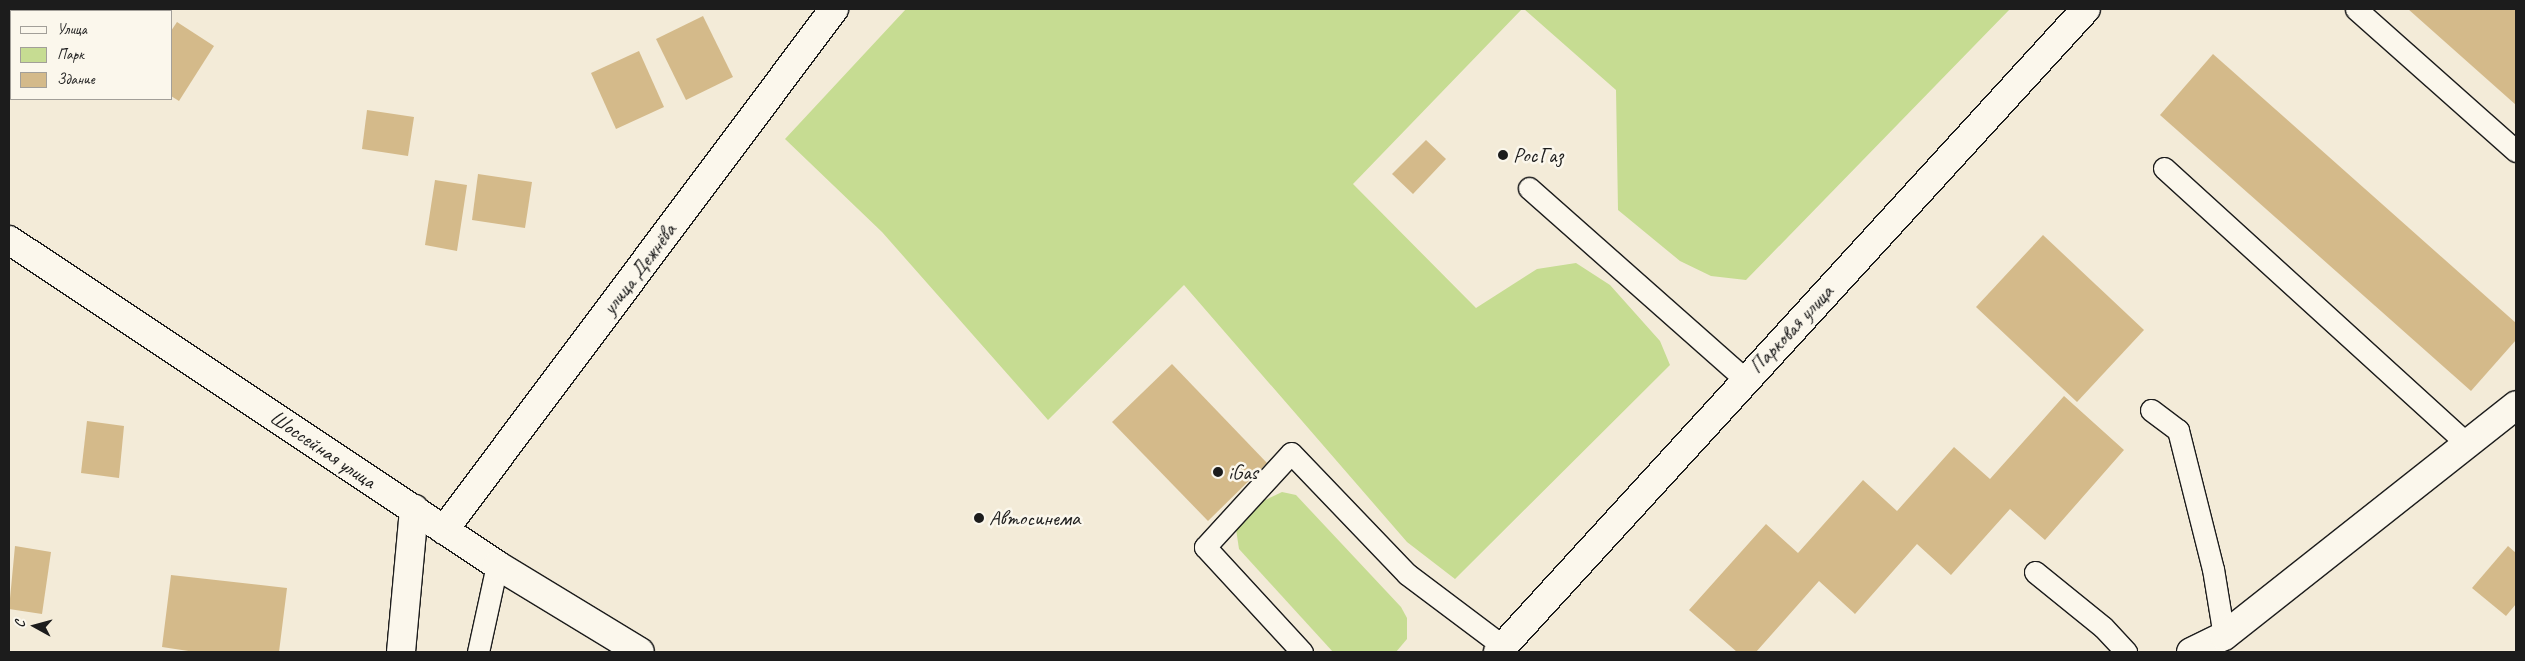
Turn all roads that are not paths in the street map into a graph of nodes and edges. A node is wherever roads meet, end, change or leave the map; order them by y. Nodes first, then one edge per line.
1 (834, 9) edge
2 (2086, 9) edge
3 (2356, 9) edge
4 (2516, 152) edge
5 (2164, 168) dead end
6 (1529, 188) dead end
7 (9, 240) edge
8 (1745, 379) junction
9 (2516, 404) edge
10 (2151, 410) dead end
11 (2467, 444) junction
12 (414, 509) junction
13 (444, 530) junction
14 (498, 565) junction
15 (2035, 572) dead end
16 (2224, 636) junction
17 (1500, 649) edge
18 (401, 652) edge
19 (478, 652) edge
20 (640, 652) edge
21 (1302, 652) edge
22 (2126, 652) edge
23 (2190, 652) edge

1 - 13 main road, улица Дежнёва
2 - 8 main road, Парковая улица
3 - 4 lane
5 - 11 lane
6 - 8 lane
7 - 12 main road, Шоссейная улица
8 - 17 main road, Парковая улица
9 - 11 main road
10 - 16 lane
11 - 16 main road
12 - 13 main road, Шоссейная улица
12 - 18 main road
13 - 14 main road, Шоссейная улица
14 - 19 lane
14 - 20 main road, Шоссейная улица
15 - 22 lane
16 - 23 main road
17 - 21 lane

